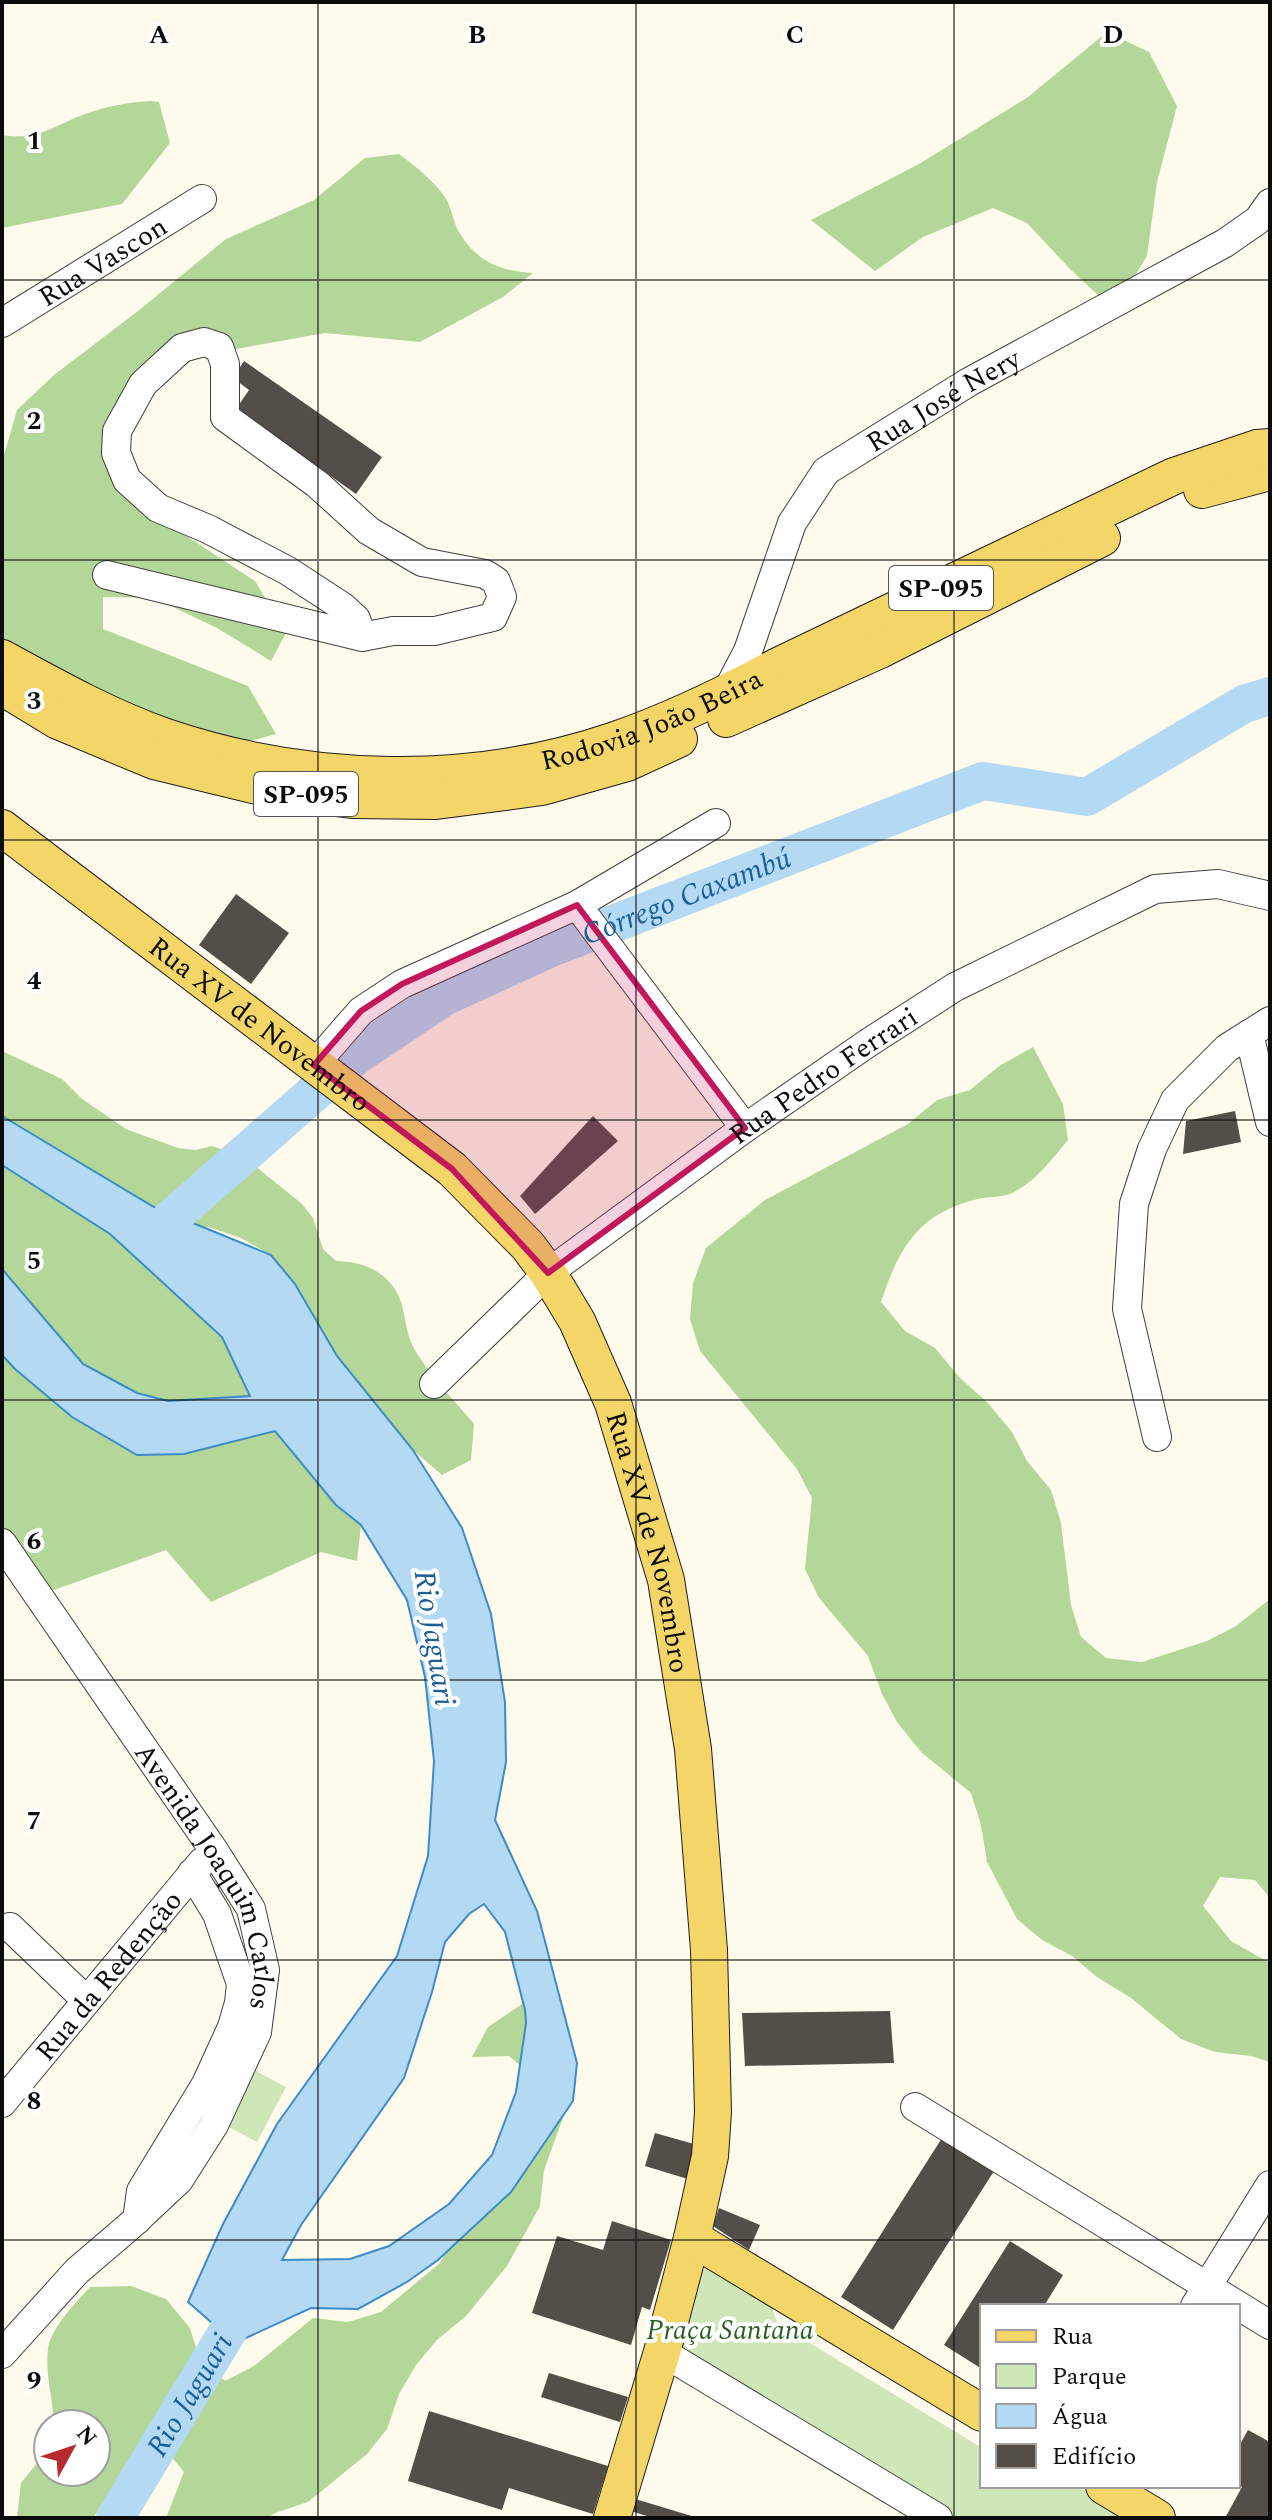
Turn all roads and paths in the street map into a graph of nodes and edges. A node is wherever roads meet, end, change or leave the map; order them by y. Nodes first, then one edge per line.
1 (202, 199) dead end
2 (1270, 203) edge
3 (2, 323) edge
4 (1270, 447) edge
5 (1270, 472) edge
6 (107, 575) dead end
7 (362, 637) junction
8 (2, 658) edge
9 (2, 687) edge
10 (725, 695) junction
11 (716, 823) dead end
12 (2, 828) edge
13 (1270, 896) edge
14 (582, 911) junction
15 (1260, 1028) edge
16 (325, 1073) junction
17 (1270, 1122) edge
18 (745, 1128) junction
19 (548, 1273) junction
20 (434, 1384) dead end
21 (1157, 1437) dead end
22 (2, 1543) edge
23 (213, 1849) junction
24 (192, 1873) junction
25 (10, 1927) dead end
26 (86, 2000) junction
27 (2, 2103) edge
28 (915, 2107) dead end
29 (1270, 2185) edge
30 (137, 2220) junction
31 (692, 2238) junction
32 (1201, 2296) edge
33 (1220, 2304) edge
34 (1240, 2312) edge
35 (1270, 2325) edge
36 (662, 2352) junction
37 (2, 2354) edge
38 (980, 2412) edge
39 (1107, 2488) edge
40 (612, 2518) edge
41 (938, 2518) edge
42 (1157, 2518) edge

1 - 3 street, Rua Vascon
2 - 10 street, Rua José Nery
4 - 10 main road, Rodovia João Beira / SP-095
5 - 9 main road, Rodovia João Beira / SP-095
6 - 7 street
7 - 7 street
8 - 10 main road, Rodovia João Beira / SP-095
11 - 14 street
12 - 16 main road, Rua XV de Novembro
13 - 18 street, Rua Pedro Ferrari
14 - 16 street
14 - 18 street
15 - 17 street
15 - 21 street
16 - 19 main road, Rua XV de Novembro
18 - 19 street, Rua Pedro Ferrari
19 - 20 street, Rua Pedro Ferrari
19 - 31 main road, Rua XV de Novembro
22 - 23 street, Avenida Joaquim Carlos
23 - 24 street, Rua da Redenção
23 - 30 street, Avenida Joaquim Carlos
24 - 26 street, Rua da Redenção
24 - 30 street
25 - 26 street
26 - 27 street, Rua da Redenção
28 - 32 street
29 - 32 street
30 - 37 street, Avenida Joaquim Carlos
31 - 36 main road, Rua XV de Novembro
31 - 38 main road
32 - 33 street
34 - 35 street
36 - 40 main road, Rua XV de Novembro
36 - 41 street
39 - 42 main road

